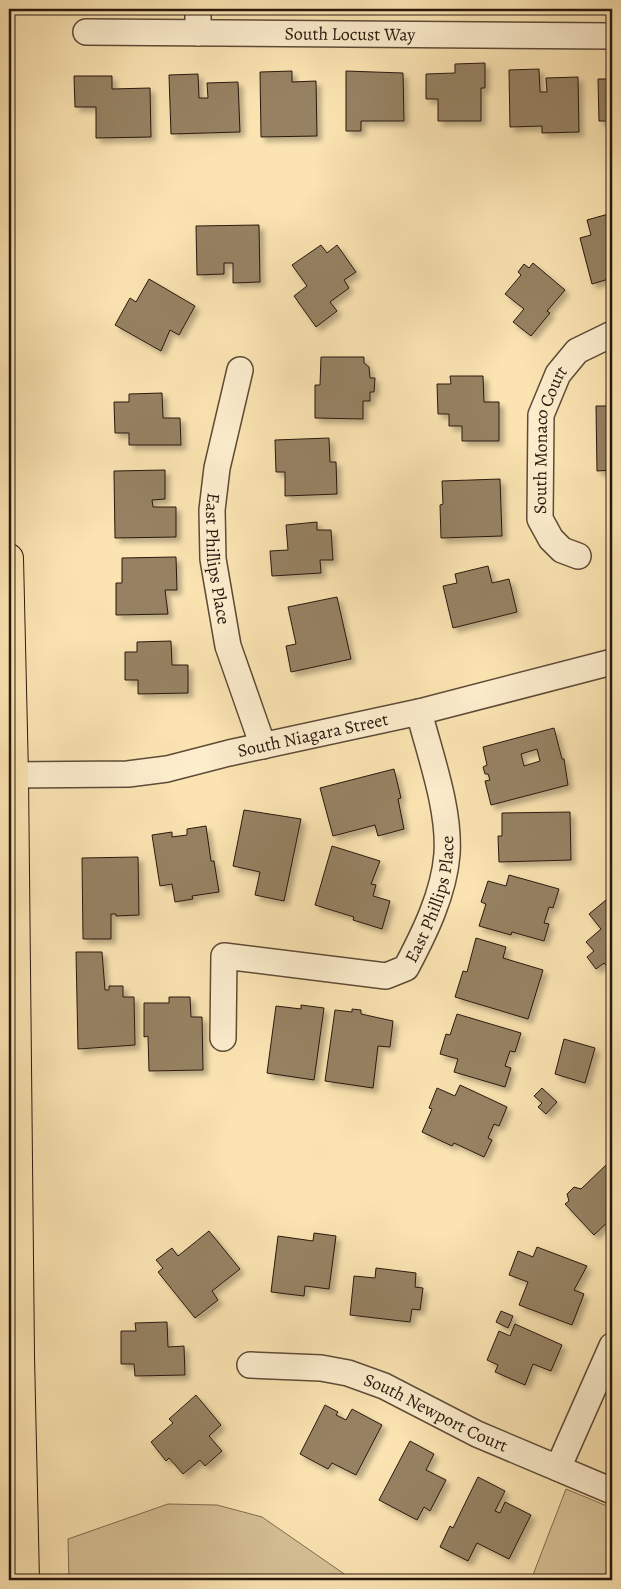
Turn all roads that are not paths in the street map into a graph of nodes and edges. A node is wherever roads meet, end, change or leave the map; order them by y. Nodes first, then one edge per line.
1 (198, 9) edge
2 (86, 32) dead end
3 (198, 33) junction
4 (612, 36) edge
5 (612, 334) edge
6 (240, 370) dead end
7 (578, 556) dead end
8 (9, 558) edge
9 (612, 662) edge
10 (419, 712) junction
11 (263, 746) junction
12 (12, 775) edge
13 (223, 1038) dead end
14 (612, 1346) edge
15 (250, 1365) dead end
16 (558, 1468) junction
17 (612, 1492) edge
18 (25, 1580) edge

1 - 3 street
2 - 3 street, South Locust Way
3 - 4 street, South Locust Way
5 - 7 street, South Monaco Court
6 - 11 street, East Phillips Place
8 - 12 main road
9 - 10 street, South Niagara Street
10 - 11 street, South Niagara Street
10 - 13 street, East Phillips Place
11 - 12 street, South Niagara Street
12 - 18 main road
14 - 16 street
15 - 16 street, South Newport Court
16 - 17 street, South Newport Court

